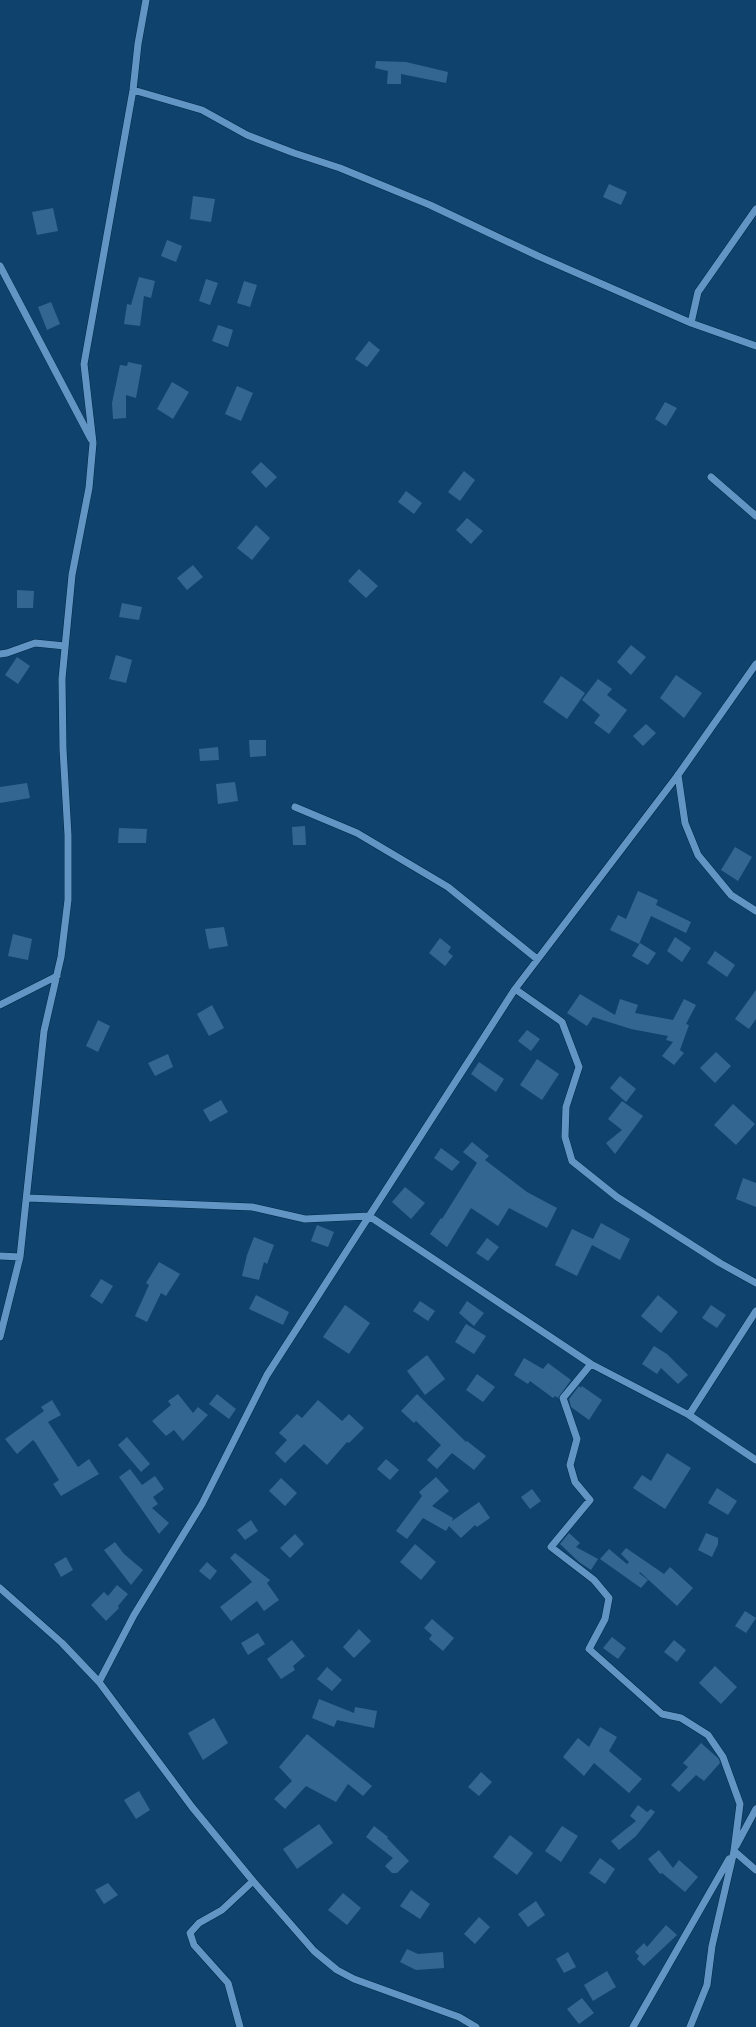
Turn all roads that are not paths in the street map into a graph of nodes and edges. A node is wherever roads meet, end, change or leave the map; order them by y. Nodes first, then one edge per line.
1 (146, 0) edge
2 (133, 90) junction
3 (756, 209) edge
4 (0, 266) edge
5 (691, 323) junction
6 (756, 346) edge
7 (94, 443) junction
8 (711, 476) dead end
9 (756, 516) edge
10 (65, 646) junction
11 (0, 654) edge
12 (756, 664) edge
13 (678, 775) junction
14 (294, 807) dead end
15 (756, 911) edge
16 (537, 959) junction
17 (57, 976) junction
18 (515, 988) junction
19 (0, 1005) edge
20 (28, 1198) junction
21 (369, 1216) junction
22 (0, 1256) edge
23 (20, 1257) junction
24 (756, 1282) edge
25 (756, 1311) edge
26 (0, 1337) edge
27 (591, 1364) junction
28 (689, 1416) junction
29 (756, 1460) edge
30 (0, 1588) edge
31 (99, 1682) junction
32 (756, 1809) edge
33 (734, 1851) junction
34 (756, 1870) edge
35 (253, 1881) junction
36 (240, 2027) edge
37 (476, 2027) edge
38 (634, 2027) edge
39 (690, 2027) edge

1 - 2 street
2 - 5 street
2 - 7 street
3 - 5 street
4 - 7 street
5 - 6 street
7 - 10 street
8 - 9 street
10 - 11 street
10 - 17 street
12 - 13 street
13 - 15 street
13 - 16 street
14 - 16 street
16 - 18 street
17 - 19 street
17 - 20 street
18 - 21 street
18 - 24 street
20 - 21 street
20 - 23 street
21 - 27 street
21 - 31 street
22 - 23 street
23 - 26 street
25 - 28 street
27 - 28 street
27 - 33 street
28 - 29 street
30 - 31 street
31 - 35 street
32 - 33 street
33 - 34 street
33 - 38 street
33 - 39 street
35 - 36 street
35 - 37 street

